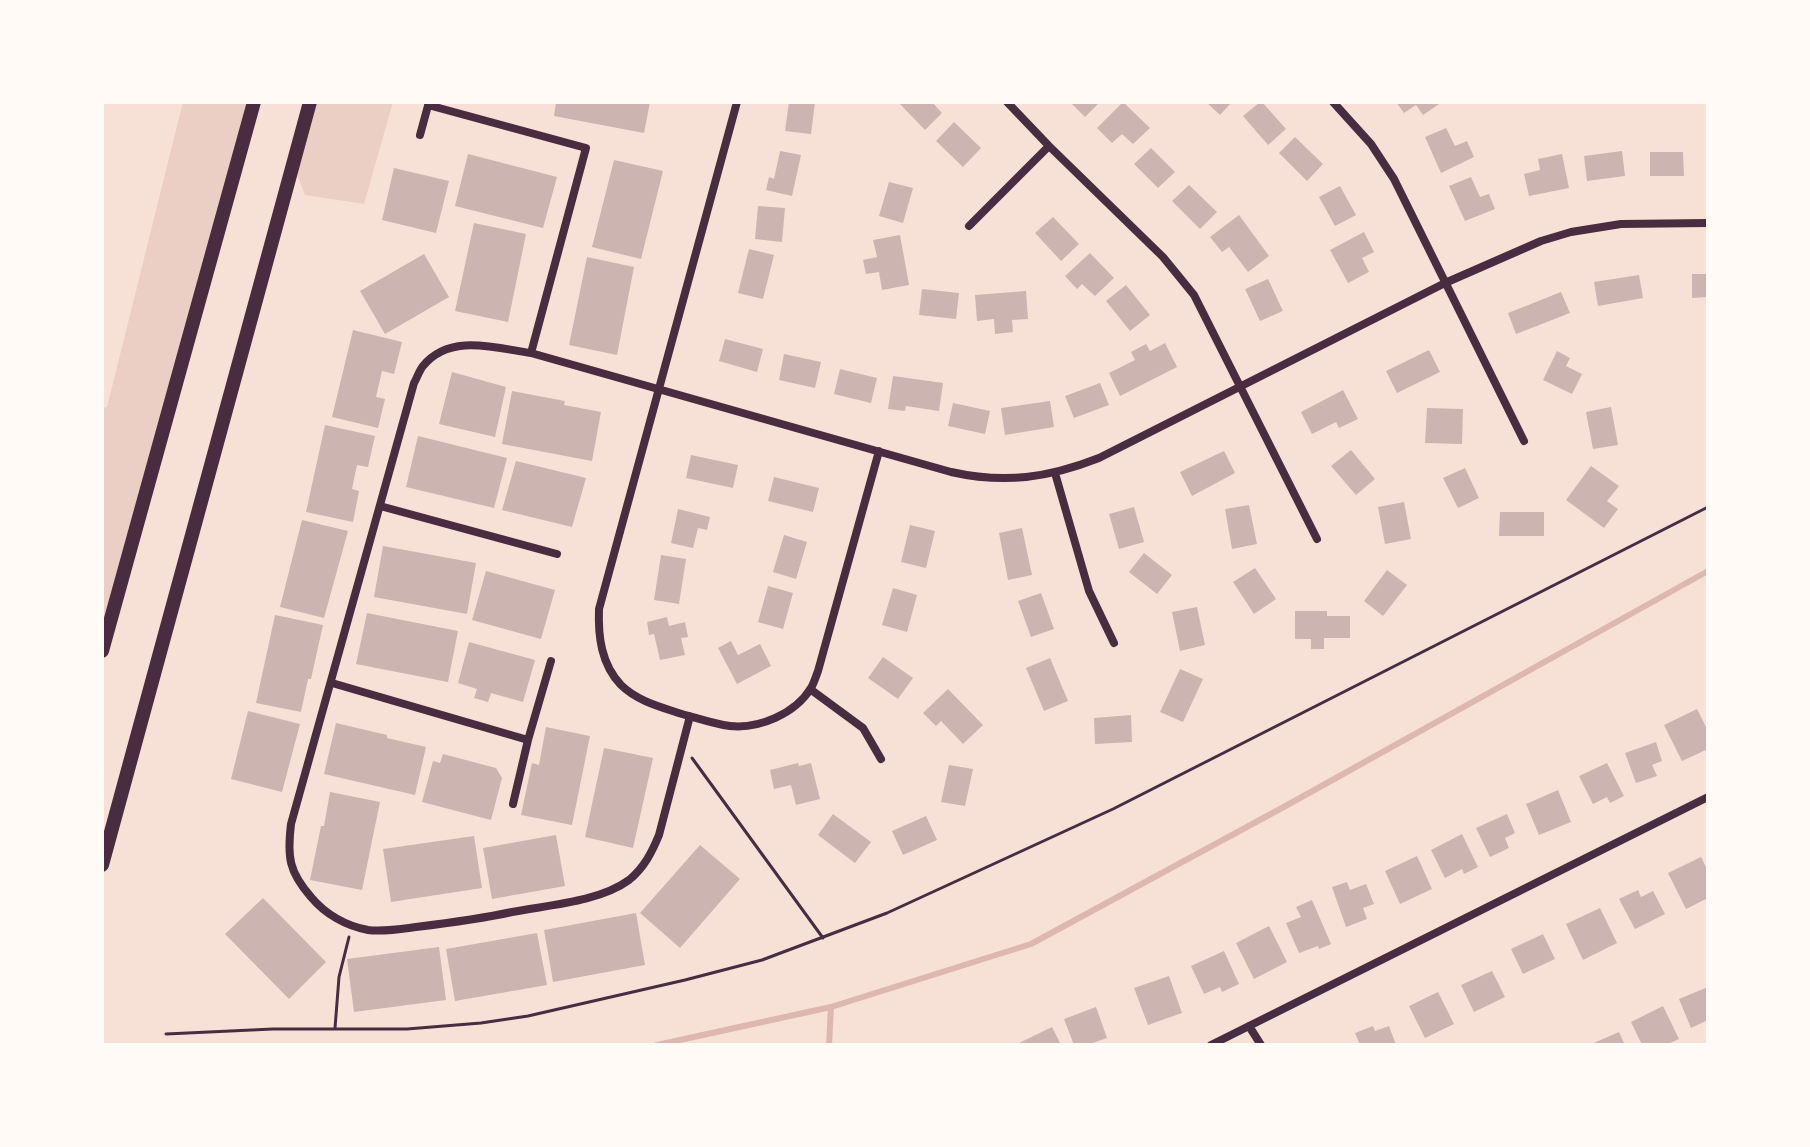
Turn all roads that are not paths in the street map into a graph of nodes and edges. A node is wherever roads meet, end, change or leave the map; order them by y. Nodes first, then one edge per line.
1 (254, 102) edge
2 (310, 102) edge
3 (737, 102) edge
4 (1007, 102) edge
5 (1333, 102) edge
6 (428, 103) edge
7 (420, 135) dead end
8 (1049, 146) junction
9 (1708, 223) edge
10 (969, 226) dead end
11 (1445, 283) junction
12 (531, 353) junction
13 (1241, 386) junction
14 (661, 389) junction
15 (1524, 441) dead end
16 (879, 451) junction
17 (1055, 473) junction
18 (380, 506) junction
19 (1317, 539) dead end
20 (557, 554) dead end
21 (1114, 643) dead end
22 (102, 651) edge
23 (551, 661) dead end
24 (332, 683) junction
25 (810, 689) junction
26 (690, 716) junction
27 (528, 740) junction
28 (881, 759) dead end
29 (1708, 797) edge
30 (513, 804) dead end
31 (102, 865) edge
32 (1249, 1026) junction
33 (1211, 1045) edge
34 (1261, 1045) edge

1 - 22 highway
2 - 31 highway
3 - 14 street
4 - 8 street
5 - 11 street
6 - 7 street
6 - 12 street
8 - 10 street
8 - 13 street
9 - 11 street
11 - 13 street
11 - 15 street
12 - 14 street
12 - 18 street
13 - 17 street
13 - 19 street
14 - 16 street
14 - 26 street
16 - 17 street
16 - 25 street
17 - 21 street
18 - 20 street
18 - 24 street
23 - 27 street
24 - 26 street
24 - 27 street
25 - 26 street
25 - 28 street
27 - 30 street
29 - 32 street
32 - 33 street
32 - 34 street

